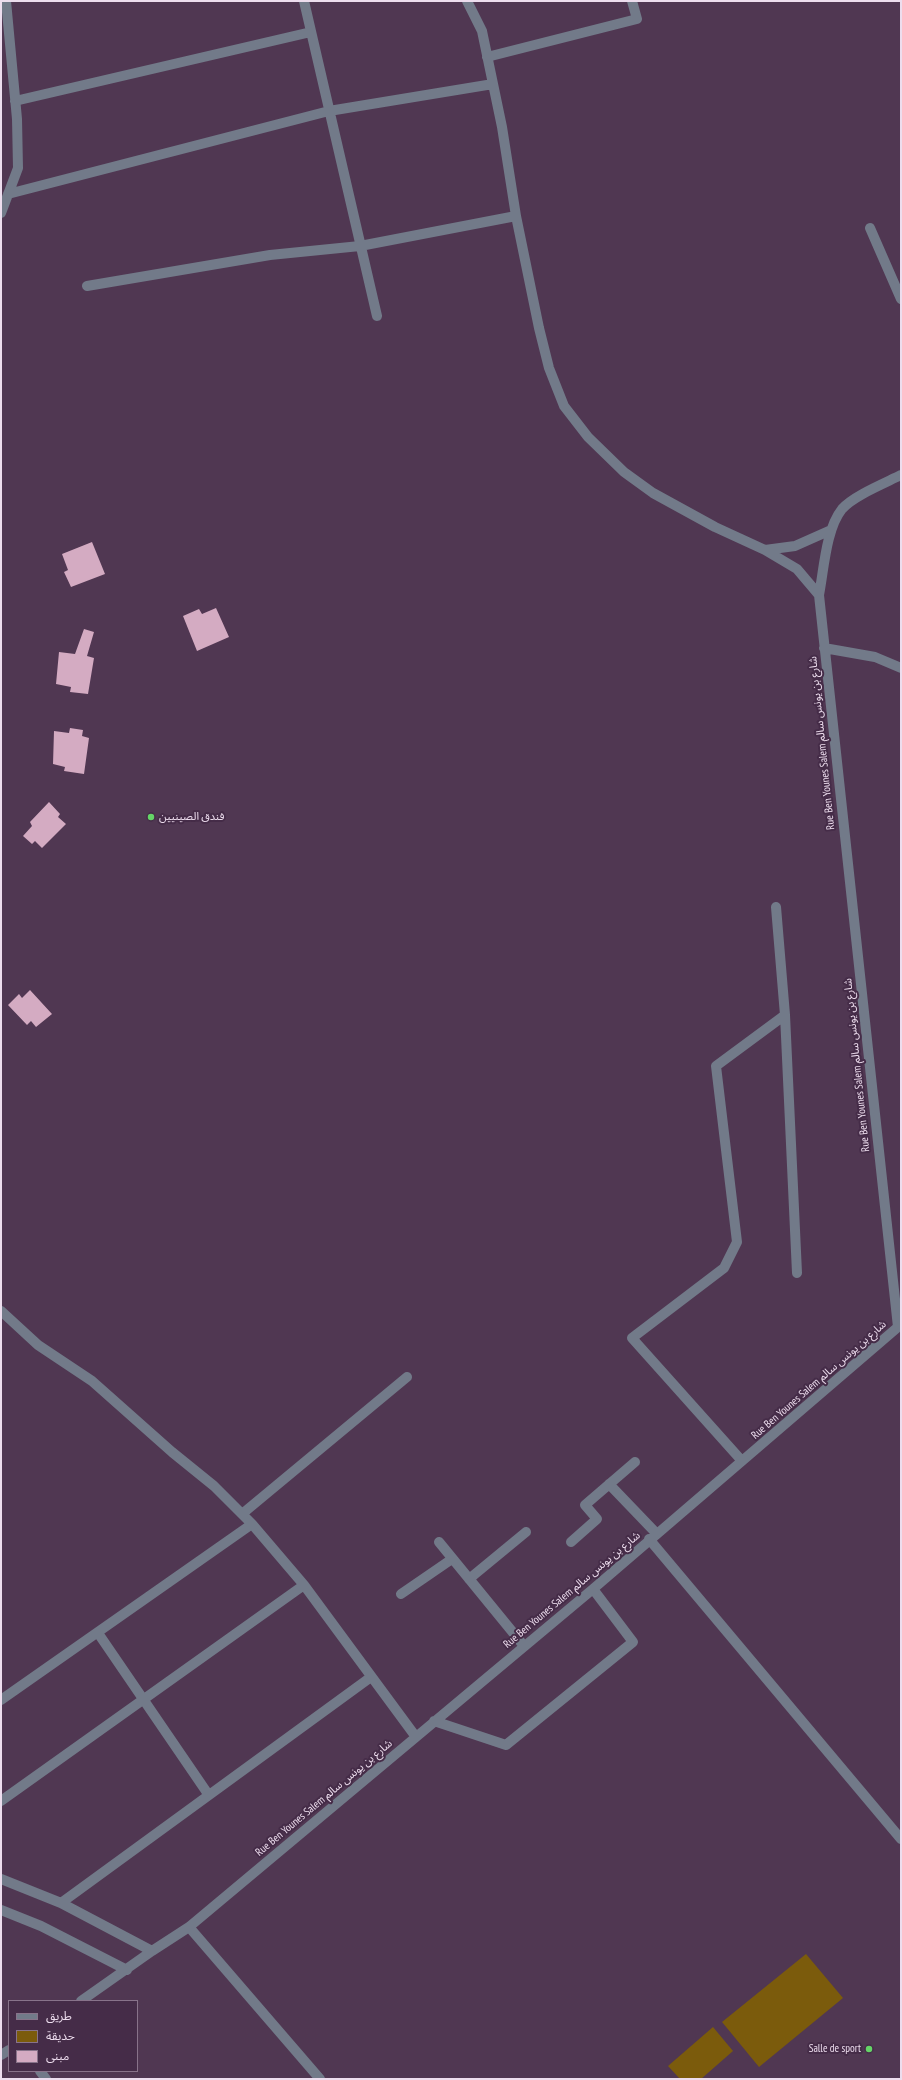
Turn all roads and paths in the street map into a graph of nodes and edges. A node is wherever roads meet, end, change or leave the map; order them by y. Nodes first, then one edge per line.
1 (6, 1) edge
2 (304, 1) edge
3 (468, 1) edge
4 (632, 1) edge
5 (311, 32) junction
6 (487, 57) junction
7 (493, 84) junction
8 (15, 101) junction
9 (329, 111) junction
10 (8, 194) junction
11 (1, 214) edge
12 (516, 216) junction
13 (870, 228) dead end
14 (360, 246) junction
15 (87, 286) dead end
16 (901, 299) edge
17 (377, 316) dead end
18 (901, 475) edge
19 (831, 530) junction
20 (765, 550) junction
21 (819, 594) junction
22 (824, 648) junction
23 (901, 668) edge
24 (776, 907) dead end
25 (785, 1016) junction
26 (797, 1273) dead end
27 (1, 1311) edge
28 (900, 1328) edge
29 (407, 1377) dead end
30 (635, 1462) dead end
31 (742, 1462) junction
32 (610, 1484) junction
33 (242, 1514) junction
34 (252, 1524) junction
35 (526, 1532) dead end
36 (653, 1536) junction
37 (439, 1542) dead end
38 (571, 1542) dead end
39 (452, 1559) junction
40 (469, 1579) junction
41 (304, 1585) junction
42 (593, 1589) junction
43 (401, 1594) dead end
44 (98, 1633) junction
45 (524, 1646) junction
46 (372, 1677) junction
47 (1, 1700) edge
48 (144, 1700) junction
49 (434, 1721) junction
50 (416, 1737) junction
51 (208, 1794) junction
52 (1, 1801) edge
53 (901, 1839) edge
54 (1, 1879) edge
55 (61, 1903) junction
56 (1, 1910) edge
57 (189, 1927) junction
58 (152, 1951) junction
59 (127, 1970) junction
60 (82, 2000) edge
61 (319, 2078) edge

1 - 8 street
2 - 5 street
3 - 6 street
4 - 6 street
5 - 8 street
5 - 9 street
6 - 7 street
7 - 9 street
7 - 12 street
8 - 10 street
9 - 10 street
9 - 14 street
10 - 11 street
12 - 14 street
12 - 20 street
13 - 16 street
14 - 15 street
14 - 17 street
18 - 19 street, Rue Ben Younes Salem شارع بن يونس سالم
19 - 20 street
19 - 21 street, Rue Ben Younes Salem شارع بن يونس سالم
20 - 21 street
21 - 22 street, Rue Ben Younes Salem شارع بن يونس سالم
22 - 23 street
22 - 28 street, Rue Ben Younes Salem شارع بن يونس سالم
24 - 25 street
25 - 26 street
25 - 31 street
27 - 33 street
28 - 31 street, Rue Ben Younes Salem شارع بن يونس سالم
29 - 33 street
30 - 32 street
31 - 36 street, Rue Ben Younes Salem شارع بن يونس سالم
32 - 36 street
32 - 38 street
33 - 34 street
34 - 41 street
34 - 44 street
35 - 40 street
36 - 42 street, Rue Ben Younes Salem شارع بن يونس سالم
36 - 53 street
37 - 39 street
39 - 40 street
39 - 43 street
40 - 45 street
41 - 46 street
41 - 48 street
42 - 45 street, Rue Ben Younes Salem شارع بن يونس سالم
42 - 49 street
44 - 47 street
44 - 48 street
45 - 49 street, Rue Ben Younes Salem شارع بن يونس سالم
46 - 50 street
46 - 51 street
48 - 51 street
48 - 52 street
49 - 50 street, Rue Ben Younes Salem شارع بن يونس سالم
50 - 57 street, Rue Ben Younes Salem شارع بن يونس سالم
51 - 55 street
54 - 55 street
55 - 58 street
56 - 59 street
57 - 58 street, Rue Ben Younes Salem شارع بن يونس سالم
57 - 61 street
58 - 59 street, Rue Ben Younes Salem شارع بن يونس سالم
59 - 60 street, Rue Ben Younes Salem شارع بن يونس سالم

